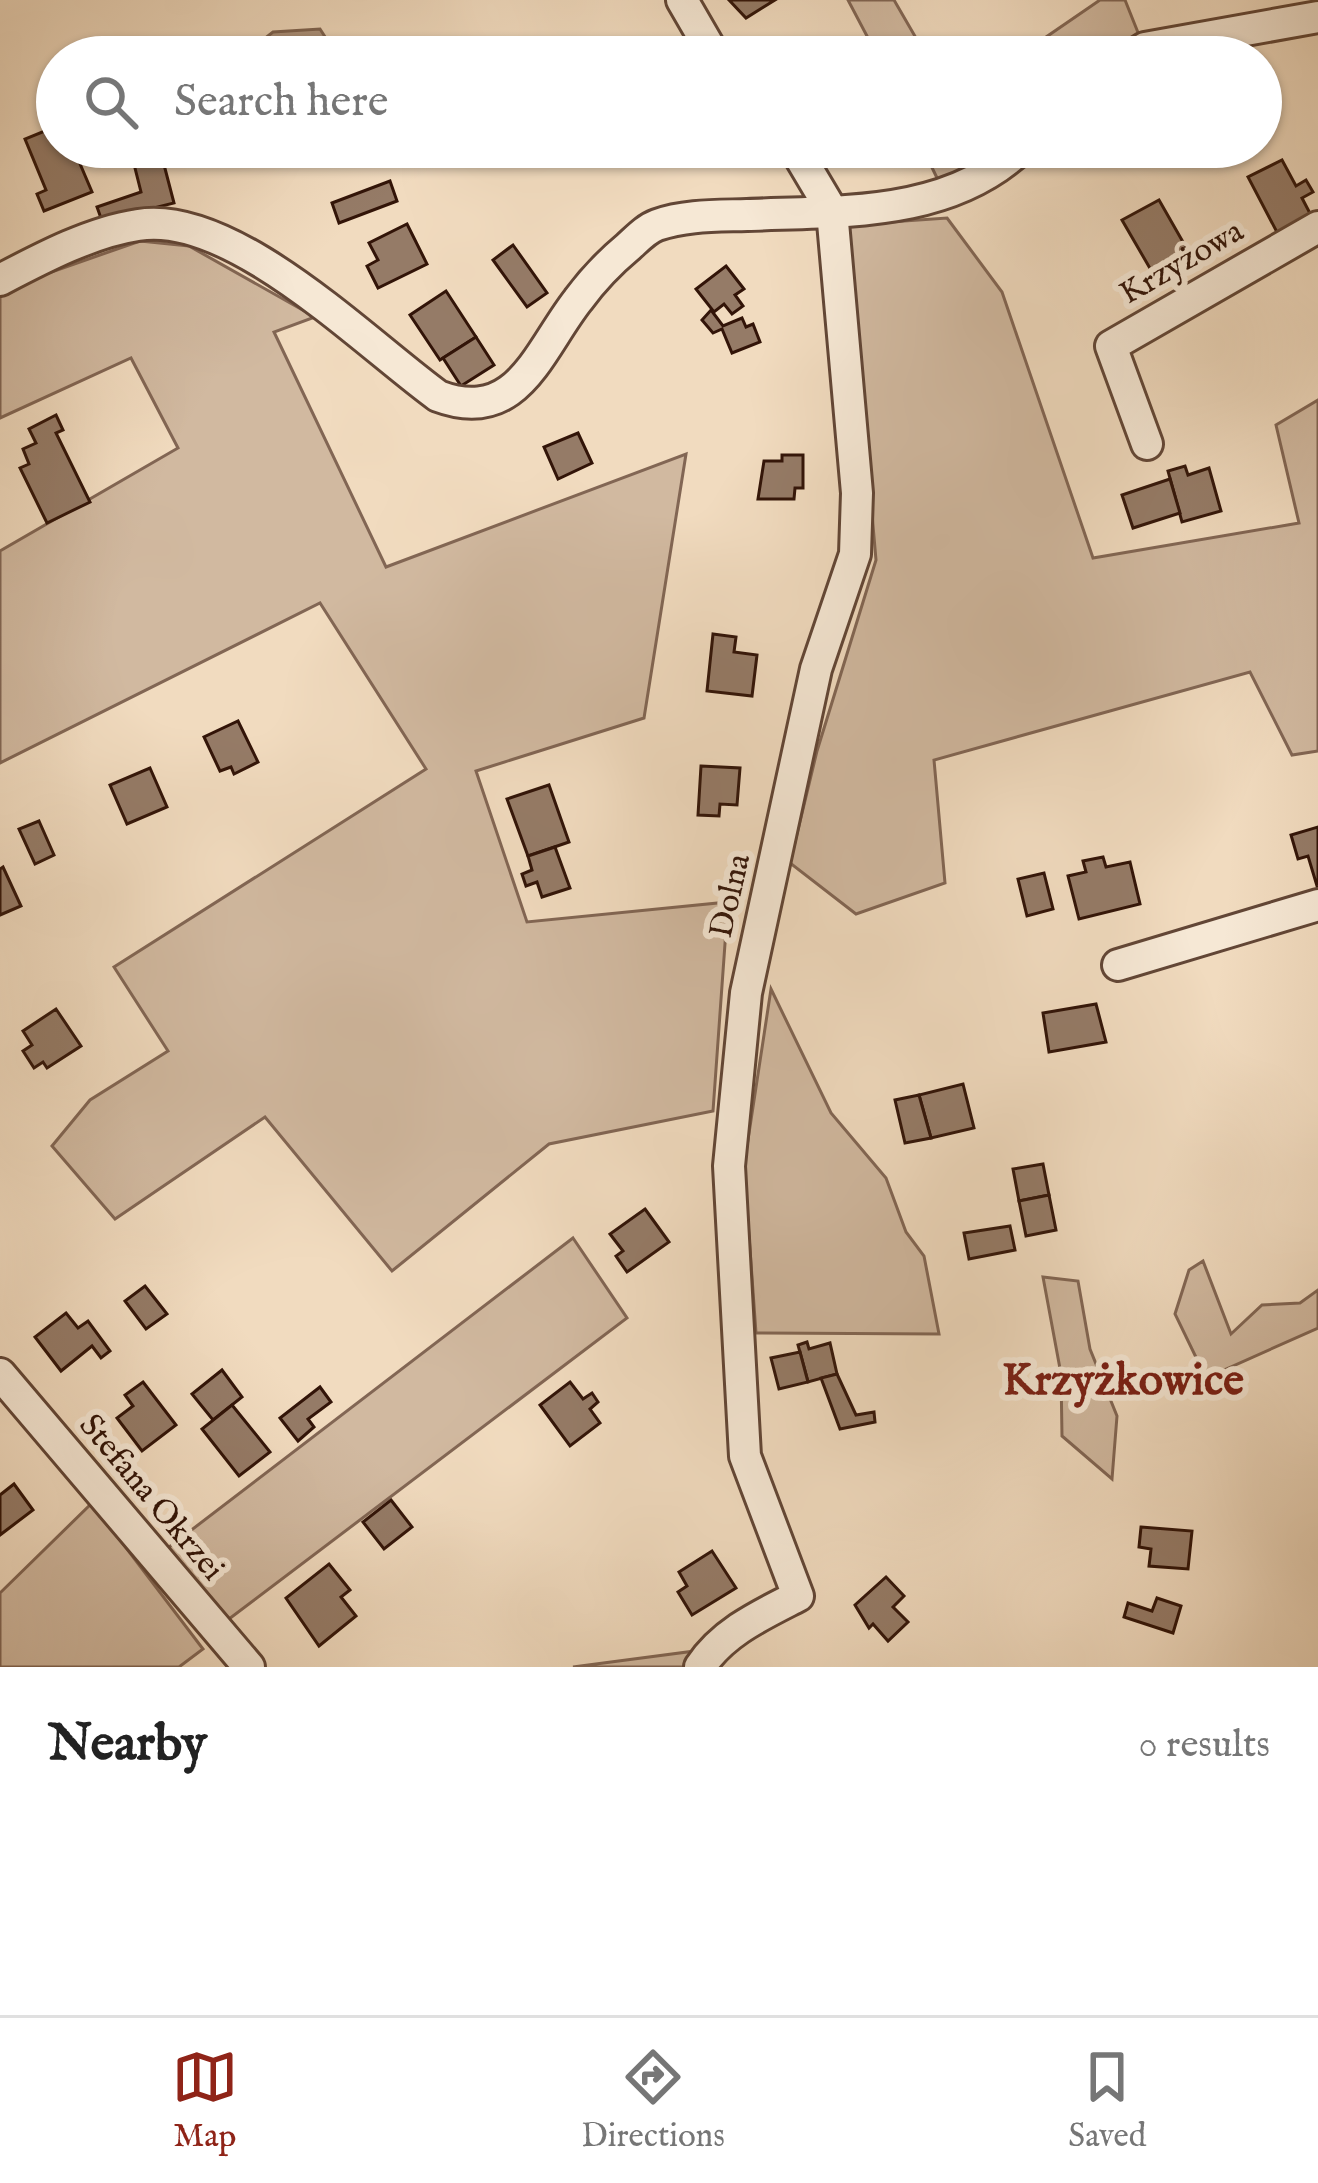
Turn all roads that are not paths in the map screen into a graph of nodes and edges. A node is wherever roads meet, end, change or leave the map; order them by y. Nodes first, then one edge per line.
1 (682, 0) edge
2 (1318, 17) edge
3 (703, 36) edge
4 (1212, 36) edge
5 (806, 168) edge
6 (1001, 168) edge
7 (832, 211) junction
8 (1318, 227) edge
9 (0, 280) edge
10 (1148, 444) dead end
11 (1318, 905) edge
12 (1118, 965) dead end
13 (0, 1374) edge
14 (250, 1667) edge
15 (700, 1667) edge

1 - 3 street
2 - 4 street
5 - 7 street, Dolna
6 - 7 street
7 - 9 street
7 - 15 street, Dolna
8 - 10 street, Krzyżowa
11 - 12 street
13 - 14 street, Stefana Okrzei

